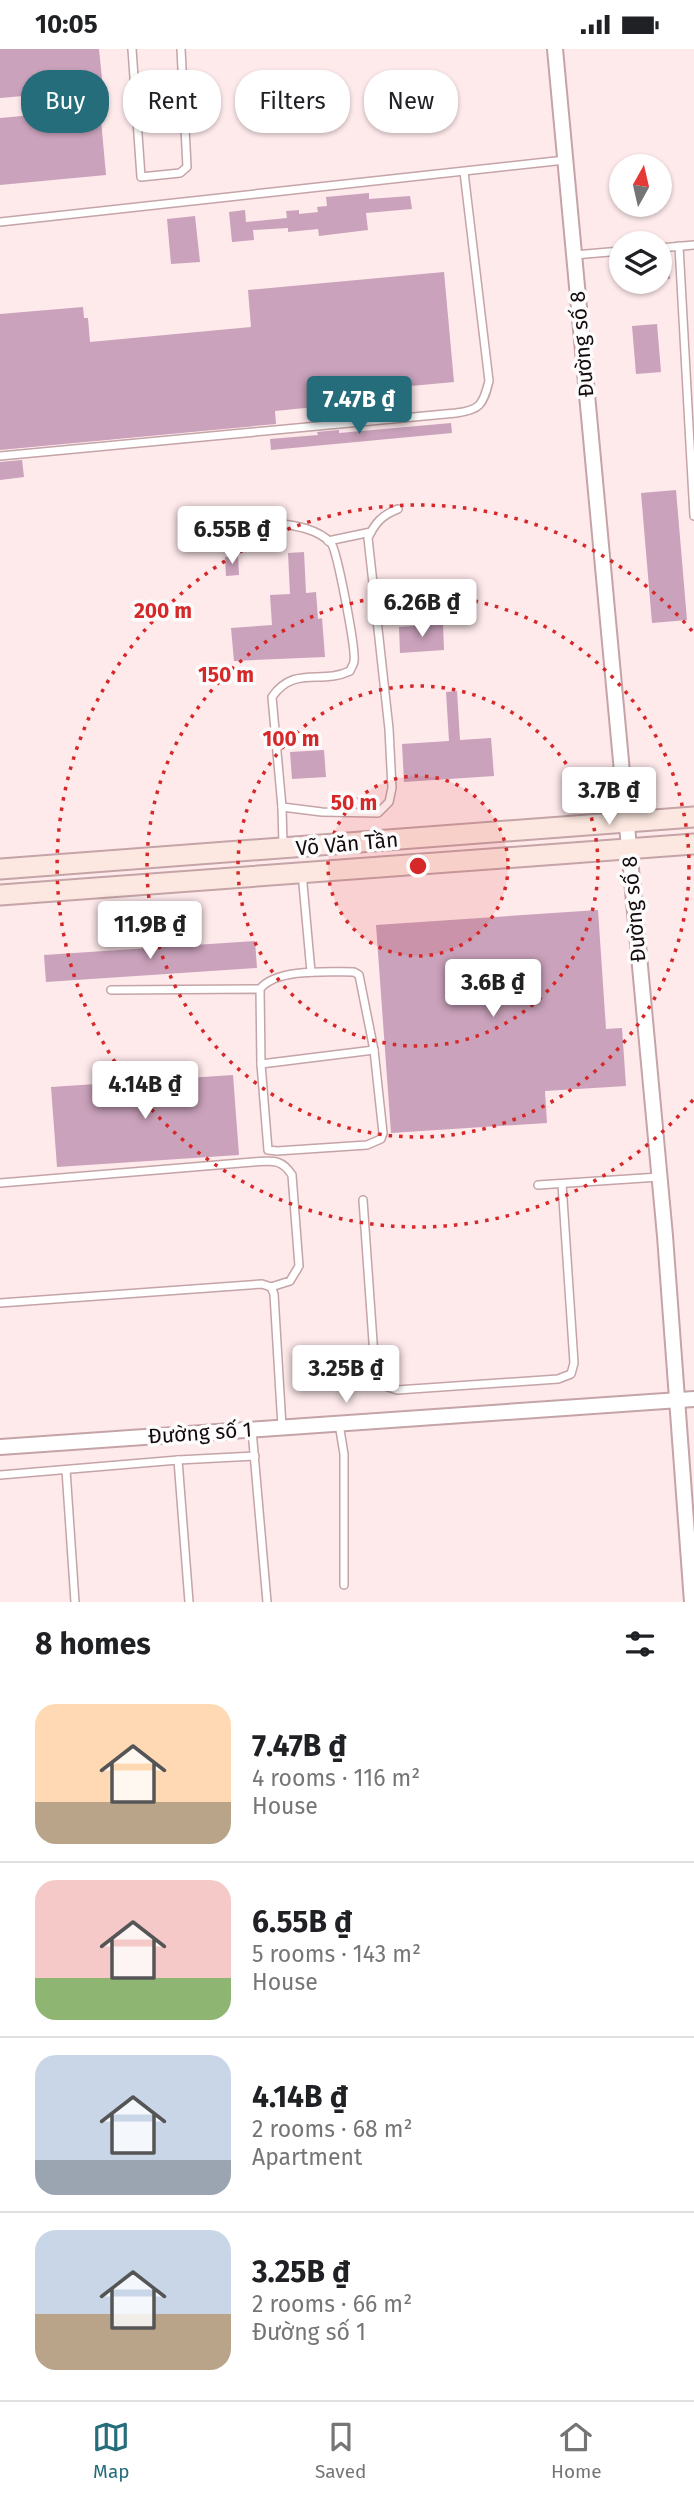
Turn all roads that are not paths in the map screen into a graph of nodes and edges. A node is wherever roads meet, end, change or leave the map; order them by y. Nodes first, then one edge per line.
1 (132, 49) edge
2 (181, 49) edge
3 (555, 49) edge
4 (565, 160) junction
5 (464, 172) junction
6 (0, 222) edge
7 (694, 245) edge
8 (679, 246) junction
9 (672, 247) edge
10 (609, 252) edge
11 (573, 255) junction
12 (0, 456) edge
13 (398, 509) dead end
14 (694, 516) edge
15 (270, 522) dead end
16 (371, 533) junction
17 (328, 541) junction
18 (282, 807) junction
19 (694, 817) edge
20 (626, 822) junction
21 (694, 844) edge
22 (283, 849) junction
23 (628, 849) junction
24 (0, 869) edge
25 (302, 873) junction
26 (0, 895) edge
27 (311, 972) junction
28 (260, 989) junction
29 (111, 990) dead end
30 (374, 1051) junction
31 (261, 1064) junction
32 (659, 1177) junction
33 (0, 1183) edge
34 (562, 1184) junction
35 (538, 1185) dead end
36 (363, 1200) dead end
37 (271, 1287) junction
38 (0, 1303) edge
39 (694, 1399) edge
40 (678, 1400) junction
41 (339, 1423) junction
42 (282, 1428) junction
43 (252, 1430) junction
44 (0, 1447) edge
45 (255, 1457) junction
46 (178, 1460) junction
47 (66, 1470) junction
48 (0, 1475) edge
49 (344, 1585) dead end
50 (75, 1602) edge
51 (189, 1602) edge
52 (267, 1602) edge
53 (692, 1602) edge

1 - 2 lane
3 - 4 street, Đường số 8
4 - 5 lane
4 - 11 street, Đường số 8
5 - 6 lane
5 - 12 lane
7 - 8 lane
8 - 9 lane
8 - 14 lane
10 - 11 lane
11 - 20 street, Đường số 8
13 - 16 lane
15 - 17 lane
16 - 17 lane
16 - 18 lane
17 - 18 lane
18 - 22 lane
19 - 20 street, Võ Văn Tần
20 - 22 street, Võ Văn Tần
20 - 23 street, Đường số 8
21 - 23 street, Võ Văn Tần
22 - 24 street, Võ Văn Tần
23 - 25 street, Võ Văn Tần
23 - 32 street, Đường số 8
25 - 26 street, Võ Văn Tần
25 - 27 lane
27 - 28 lane
27 - 30 lane
28 - 29 lane
28 - 31 lane
30 - 31 lane
30 - 31 lane
32 - 34 lane
32 - 40 street, Đường số 8
33 - 37 lane
34 - 35 lane
34 - 36 lane
37 - 38 lane
37 - 42 lane
39 - 40 street, Đường số 1
40 - 41 street, Đường số 1
40 - 53 street, Đường số 8
41 - 42 street, Đường số 1
41 - 49 lane
42 - 43 street, Đường số 1
43 - 44 street, Đường số 1
43 - 45 lane
45 - 46 lane
45 - 52 lane
46 - 47 lane
46 - 51 lane
47 - 48 lane
47 - 50 lane

